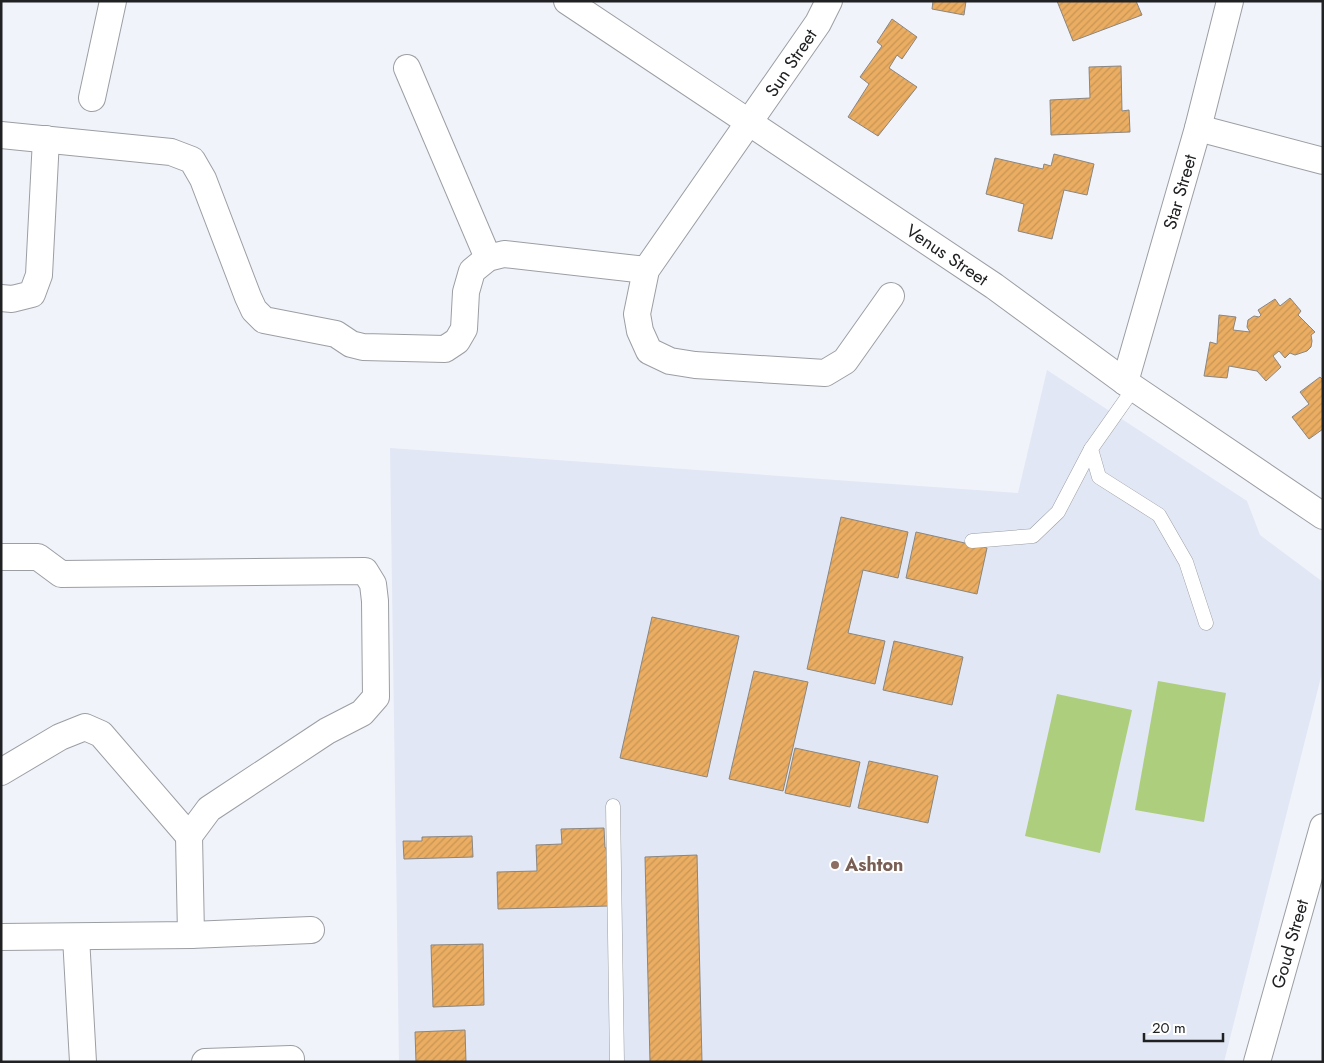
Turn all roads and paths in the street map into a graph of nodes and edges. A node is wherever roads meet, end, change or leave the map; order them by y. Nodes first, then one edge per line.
1 (113, 1) edge
2 (567, 1) edge
3 (829, 1) edge
4 (1230, 1) edge
5 (407, 68) dead end
6 (92, 98) dead end
7 (749, 122) junction
8 (1198, 128) junction
9 (1, 135) edge
10 (46, 139) junction
11 (1323, 161) edge
12 (488, 258) junction
13 (646, 270) junction
14 (891, 296) dead end
15 (1, 298) edge
16 (1129, 385) junction
17 (1091, 449) junction
18 (1323, 516) edge
19 (972, 541) dead end
20 (1, 557) edge
21 (1206, 623) dead end
22 (1, 772) edge
23 (613, 806) dead end
24 (1323, 827) edge
25 (189, 836) junction
26 (311, 930) dead end
27 (191, 935) junction
28 (1, 937) edge
29 (76, 937) junction
30 (291, 1059) dead end
31 (83, 1062) edge
32 (205, 1062) edge
33 (617, 1062) edge
34 (1257, 1062) edge

1 - 6 street
2 - 7 street, Venus Street
3 - 7 street, Sun Street
4 - 8 street, Star Street
5 - 12 street
7 - 13 street, Sun Street
7 - 16 street, Venus Street
8 - 11 street
8 - 16 street, Star Street
9 - 10 street
10 - 12 street
10 - 15 street
12 - 13 street
13 - 14 street
16 - 17 lane
16 - 18 street, Venus Street
17 - 19 lane
17 - 21 lane
20 - 25 street
22 - 25 street
23 - 33 lane
24 - 34 street, Goud Street
25 - 27 street
26 - 27 street
27 - 29 street
28 - 29 street
29 - 31 street
30 - 32 street

